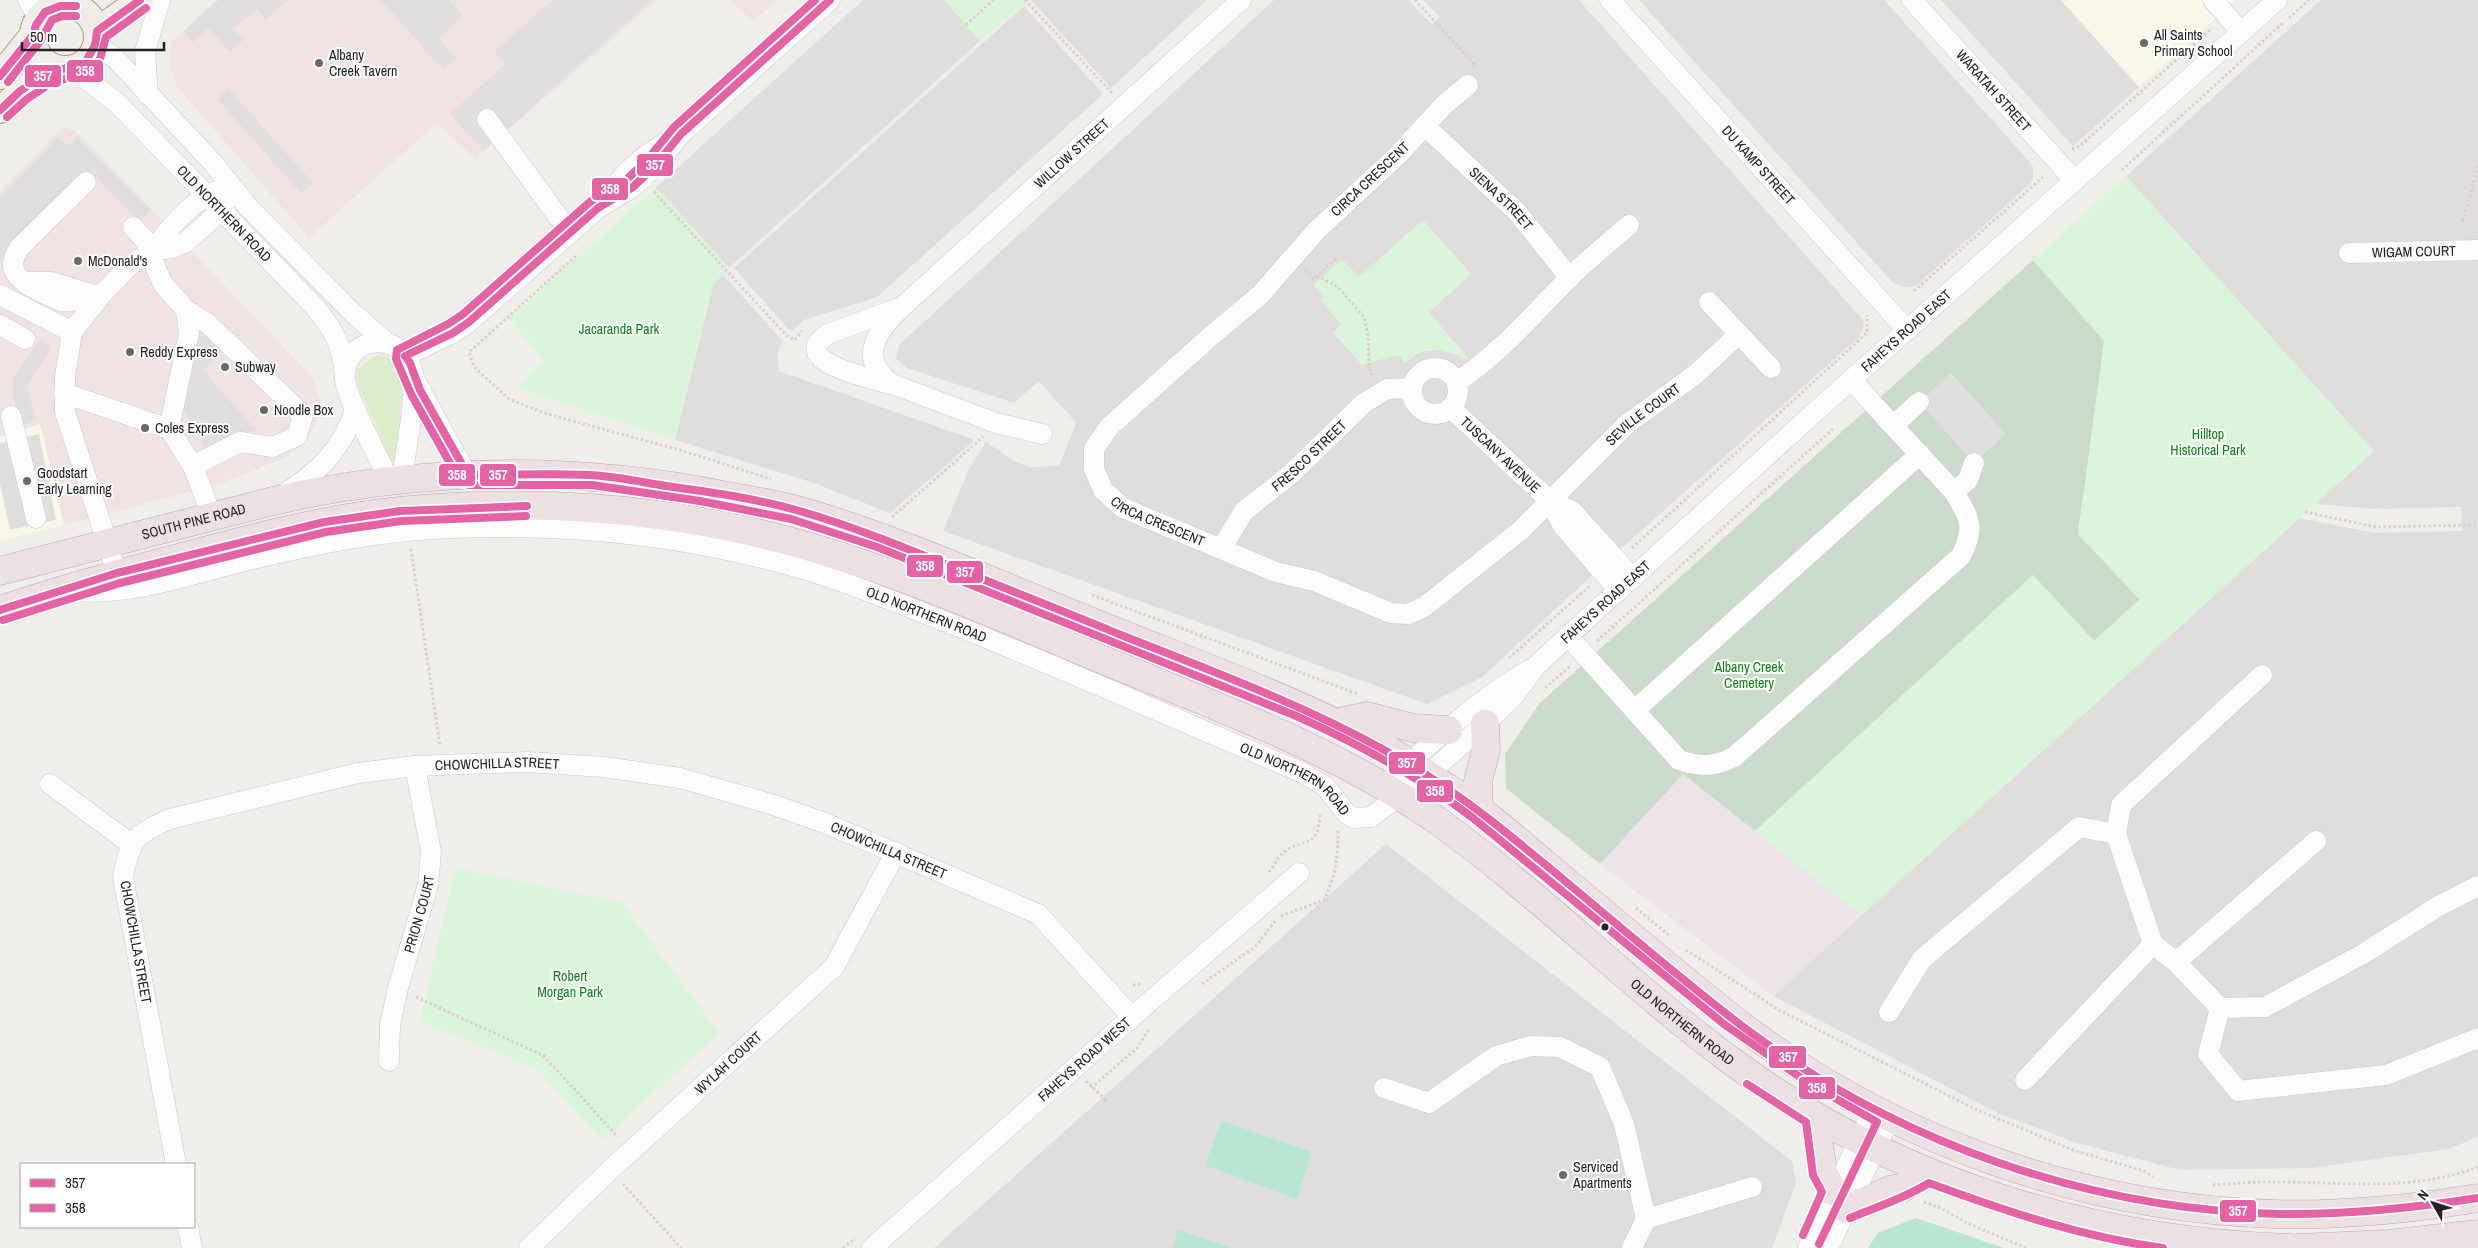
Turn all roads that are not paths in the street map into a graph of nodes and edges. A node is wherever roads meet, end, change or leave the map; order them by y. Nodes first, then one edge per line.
1 (140, 0) edge
2 (160, 0) edge
3 (830, 0) edge
4 (1241, 0) edge
5 (1610, 0) edge
6 (1912, 0) edge
7 (2213, 0) edge
8 (2277, 0) edge
9 (54, 9) edge
10 (2241, 32) junction
11 (96, 38) junction
12 (66, 69) junction
13 (0, 76) edge
14 (1468, 85) road end
15 (148, 95) junction
16 (0, 110) edge
17 (487, 119) dead end
18 (1424, 126) junction
19 (2075, 181) junction
20 (86, 182) dead end
21 (231, 186) junction
22 (206, 195) junction
23 (222, 210) junction
24 (1630, 226) dead end
25 (133, 227) dead end
26 (570, 233) junction
27 (2478, 250) edge
28 (152, 251) junction
29 (2349, 253) dead end
30 (1570, 278) junction
31 (96, 294) junction
32 (0, 295) edge
33 (1709, 302) dead end
34 (902, 307) junction
35 (186, 310) junction
36 (0, 325) edge
37 (1906, 330) junction
38 (72, 332) junction
39 (1739, 334) junction
40 (25, 339) dead end
41 (388, 344) junction
42 (405, 356) junction
43 (1771, 368) dead end
44 (413, 376) junction
45 (345, 379) junction
46 (1852, 381) junction
47 (1457, 382) junction
48 (895, 385) junction
49 (1412, 388) junction
50 (64, 393) junction
51 (1919, 402) dead end
52 (1451, 408) junction
53 (356, 409) junction
54 (11, 416) dead end
55 (1894, 425) junction
56 (169, 429) junction
57 (1042, 434) dead end
58 (1920, 454) junction
59 (1974, 463) dead end
60 (193, 466) junction
61 (468, 474) junction
62 (396, 479) junction
63 (1954, 492) junction
64 (273, 500) junction
65 (1550, 501) junction
66 (212, 517) junction
67 (36, 518) dead end
68 (404, 521) junction
69 (107, 544) junction
70 (1221, 549) junction
71 (0, 571) edge
72 (117, 573) junction
73 (1626, 585) junction
74 (60, 590) junction
75 (0, 610) edge
76 (1568, 636) junction
77 (1537, 665) junction
78 (2262, 675) dead end
79 (1635, 710) junction
80 (1335, 723) junction
81 (1485, 724) junction
82 (1448, 730) junction
83 (415, 766) junction
84 (1418, 769) junction
85 (50, 784) dead end
86 (1392, 792) junction
87 (1479, 810) junction
88 (2116, 834) junction
89 (2316, 841) dead end
90 (131, 844) junction
91 (896, 852) junction
92 (1299, 873) dead end
93 (2478, 886) edge
94 (2153, 944) junction
95 (2176, 962) junction
96 (2220, 1008) junction
97 (1889, 1012) dead end
98 (1132, 1017) junction
99 (2478, 1038) edge
100 (389, 1061) dead end
101 (2025, 1080) dead end
102 (1384, 1088) dead end
103 (1882, 1113) junction
104 (1815, 1116) junction
105 (1866, 1143) junction
106 (176, 1163) edge
107 (1928, 1172) junction
108 (1752, 1187) dead end
109 (2478, 1198) edge
110 (1840, 1200) junction
111 (1646, 1219) junction
112 (188, 1228) edge
113 (2478, 1234) edge
114 (192, 1248) edge
115 (529, 1248) edge
116 (872, 1248) edge
117 (1632, 1248) edge
118 (1808, 1248) edge
119 (1828, 1248) edge
120 (2291, 1248) edge
121 (2299, 1248) edge

1 - 11 main road
2 - 15 street
3 - 26 street
4 - 34 street, WILLOW STREET
5 - 37 street, DU KAMP STREET
6 - 19 street, WARATAH STREET
7 - 10 street
8 - 10 street, FAHEYS ROAD EAST
9 - 11 main road
9 - 12 main road
9 - 13 main road
10 - 19 street, FAHEYS ROAD EAST
11 - 12 main road
11 - 15 street, OLD NORTHERN ROAD
12 - 16 main road
12 - 22 street, OLD NORTHERN ROAD
14 - 18 street, CIRCA CRESCENT
15 - 21 street, OLD NORTHERN ROAD
17 - 26 street
18 - 30 street, SIENA STREET
18 - 70 street, CIRCA CRESCENT
19 - 37 street, FAHEYS ROAD EAST
20 - 31 street
21 - 22 street
21 - 23 street
21 - 41 street, OLD NORTHERN ROAD
22 - 23 street, OLD NORTHERN ROAD
22 - 28 street
23 - 28 street
23 - 45 street, OLD NORTHERN ROAD
24 - 30 street
25 - 28 street
26 - 42 street
27 - 29 street, WIGAM COURT
28 - 31 street
28 - 35 street
30 - 47 street
31 - 38 street
32 - 38 street
33 - 39 street
34 - 48 street, WILLOW STREET
34 - 48 street, WILLOW STREET
35 - 56 street
35 - 60 street
36 - 40 street
37 - 46 street, FAHEYS ROAD EAST
38 - 50 street
39 - 43 street
39 - 65 street, SEVILLE COURT
41 - 42 street, OLD NORTHERN ROAD
41 - 45 street
42 - 44 street
44 - 61 street
44 - 62 street
45 - 53 street, OLD NORTHERN ROAD
46 - 55 street
46 - 73 street, FAHEYS ROAD EAST
47 - 49 street
47 - 52 street
48 - 57 street, WILLOW STREET
49 - 52 street
49 - 70 street, FRESCO STREET
50 - 56 street
50 - 69 street
51 - 55 street
52 - 65 street, TUSCANY AVENUE
53 - 62 street, OLD NORTHERN ROAD
53 - 64 street
54 - 67 street
55 - 58 street
56 - 60 street
58 - 63 street
58 - 79 street
59 - 63 street
60 - 66 street
61 - 62 highway
61 - 80 highway
62 - 64 highway, SOUTH PINE ROAD
62 - 68 highway
63 - 79 street
64 - 66 highway, SOUTH PINE ROAD
65 - 70 street, CIRCA CRESCENT
65 - 73 street, TUSCANY AVENUE
66 - 69 highway, SOUTH PINE ROAD
68 - 72 highway
68 - 74 street
68 - 86 highway, OLD NORTHERN ROAD
68 - 86 street, OLD NORTHERN ROAD
69 - 71 highway, SOUTH PINE ROAD
69 - 72 street
72 - 74 highway
73 - 76 street, FAHEYS ROAD EAST
74 - 75 highway
76 - 77 street, FAHEYS ROAD EAST
76 - 79 street
77 - 81 street, FAHEYS ROAD EAST
77 - 82 street, FAHEYS ROAD EAST
78 - 88 street
80 - 82 highway
80 - 84 highway
81 - 84 street, FAHEYS ROAD EAST
81 - 87 highway
82 - 84 street, FAHEYS ROAD EAST
83 - 90 street, CHOWCHILLA STREET
83 - 91 street, CHOWCHILLA STREET
83 - 100 street, PRION COURT
84 - 86 street, FAHEYS ROAD EAST
84 - 87 highway
85 - 90 street
86 - 104 highway, OLD NORTHERN ROAD
87 - 103 highway
88 - 94 street
88 - 97 street
89 - 95 street
90 - 106 street, CHOWCHILLA STREET
91 - 98 street, CHOWCHILLA STREET
91 - 115 street, WYLAH COURT
92 - 98 street, FAHEYS ROAD WEST
93 - 96 street
94 - 95 street
94 - 101 street
95 - 96 street
96 - 99 street
98 - 116 street, FAHEYS ROAD WEST
102 - 111 street
103 - 105 street
103 - 109 highway
104 - 105 highway, OLD NORTHERN ROAD
104 - 110 highway
105 - 107 highway, OLD NORTHERN ROAD
105 - 110 street
107 - 110 highway
107 - 120 highway, OLD NORTHERN ROAD
108 - 111 street
110 - 118 street
110 - 119 street
111 - 117 street
112 - 114 street
113 - 121 highway

